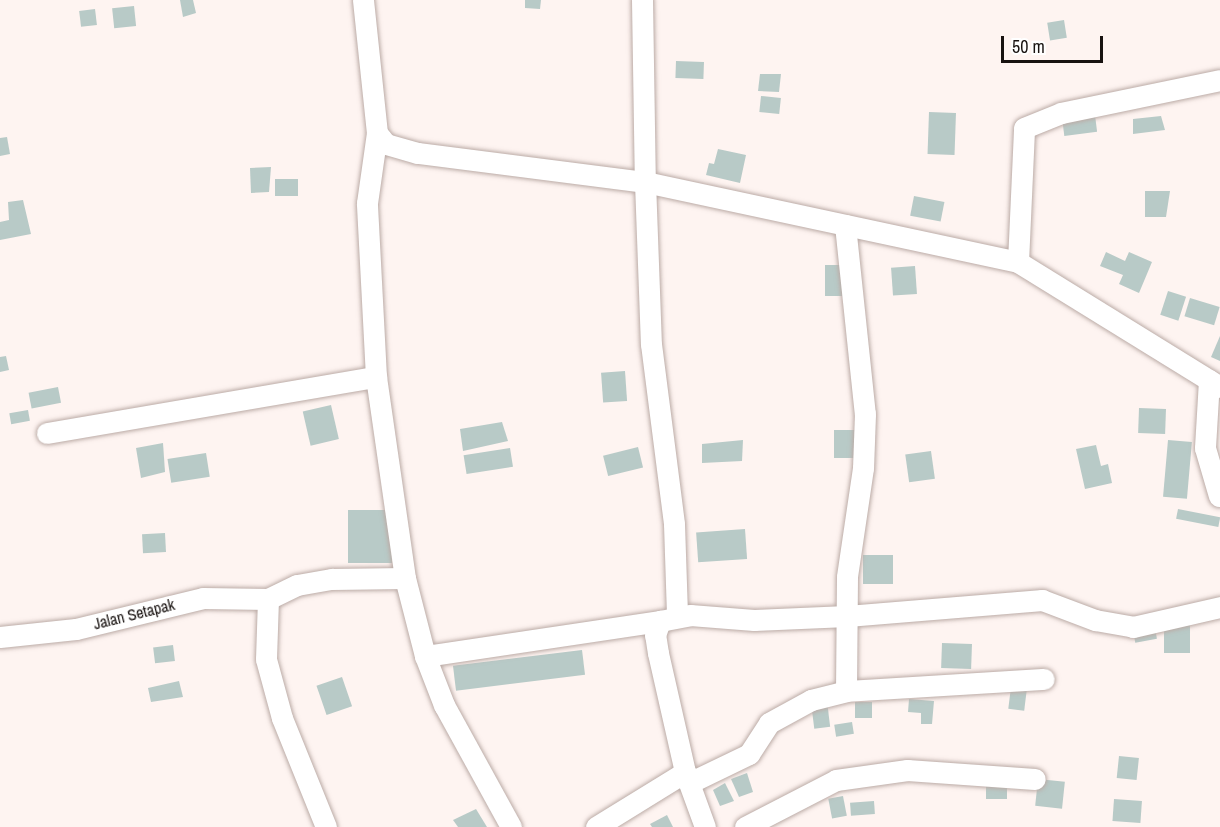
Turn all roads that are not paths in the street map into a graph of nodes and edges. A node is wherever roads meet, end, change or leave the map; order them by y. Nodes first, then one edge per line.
1 (363, 0) edge
2 (642, 0) edge
3 (1220, 80) edge
4 (381, 143) junction
5 (645, 182) junction
6 (845, 225) junction
7 (1017, 262) junction
8 (376, 377) junction
9 (1214, 383) edge
10 (47, 433) dead end
11 (1219, 496) edge
12 (405, 579) junction
13 (268, 599) junction
14 (1220, 607) edge
15 (847, 616) junction
16 (669, 618) junction
17 (0, 637) edge
18 (425, 656) junction
19 (1044, 679) dead end
20 (846, 692) junction
21 (687, 777) junction
22 (1035, 780) dead end
23 (326, 827) edge
24 (511, 827) edge
25 (596, 827) edge
26 (705, 827) edge
27 (745, 827) edge

1 - 4 street
2 - 5 street
3 - 7 street
4 - 5 street
4 - 8 street
5 - 6 street
5 - 16 street
6 - 7 street
6 - 15 street
7 - 9 street
8 - 10 street
8 - 12 street
9 - 11 street
12 - 13 street
12 - 18 street
13 - 17 street, Jalan Setapak
13 - 23 street
14 - 15 street
15 - 16 street
15 - 20 street
16 - 18 street
16 - 21 street
18 - 24 street
19 - 20 street
20 - 21 street
21 - 25 street
21 - 26 street
22 - 27 street

